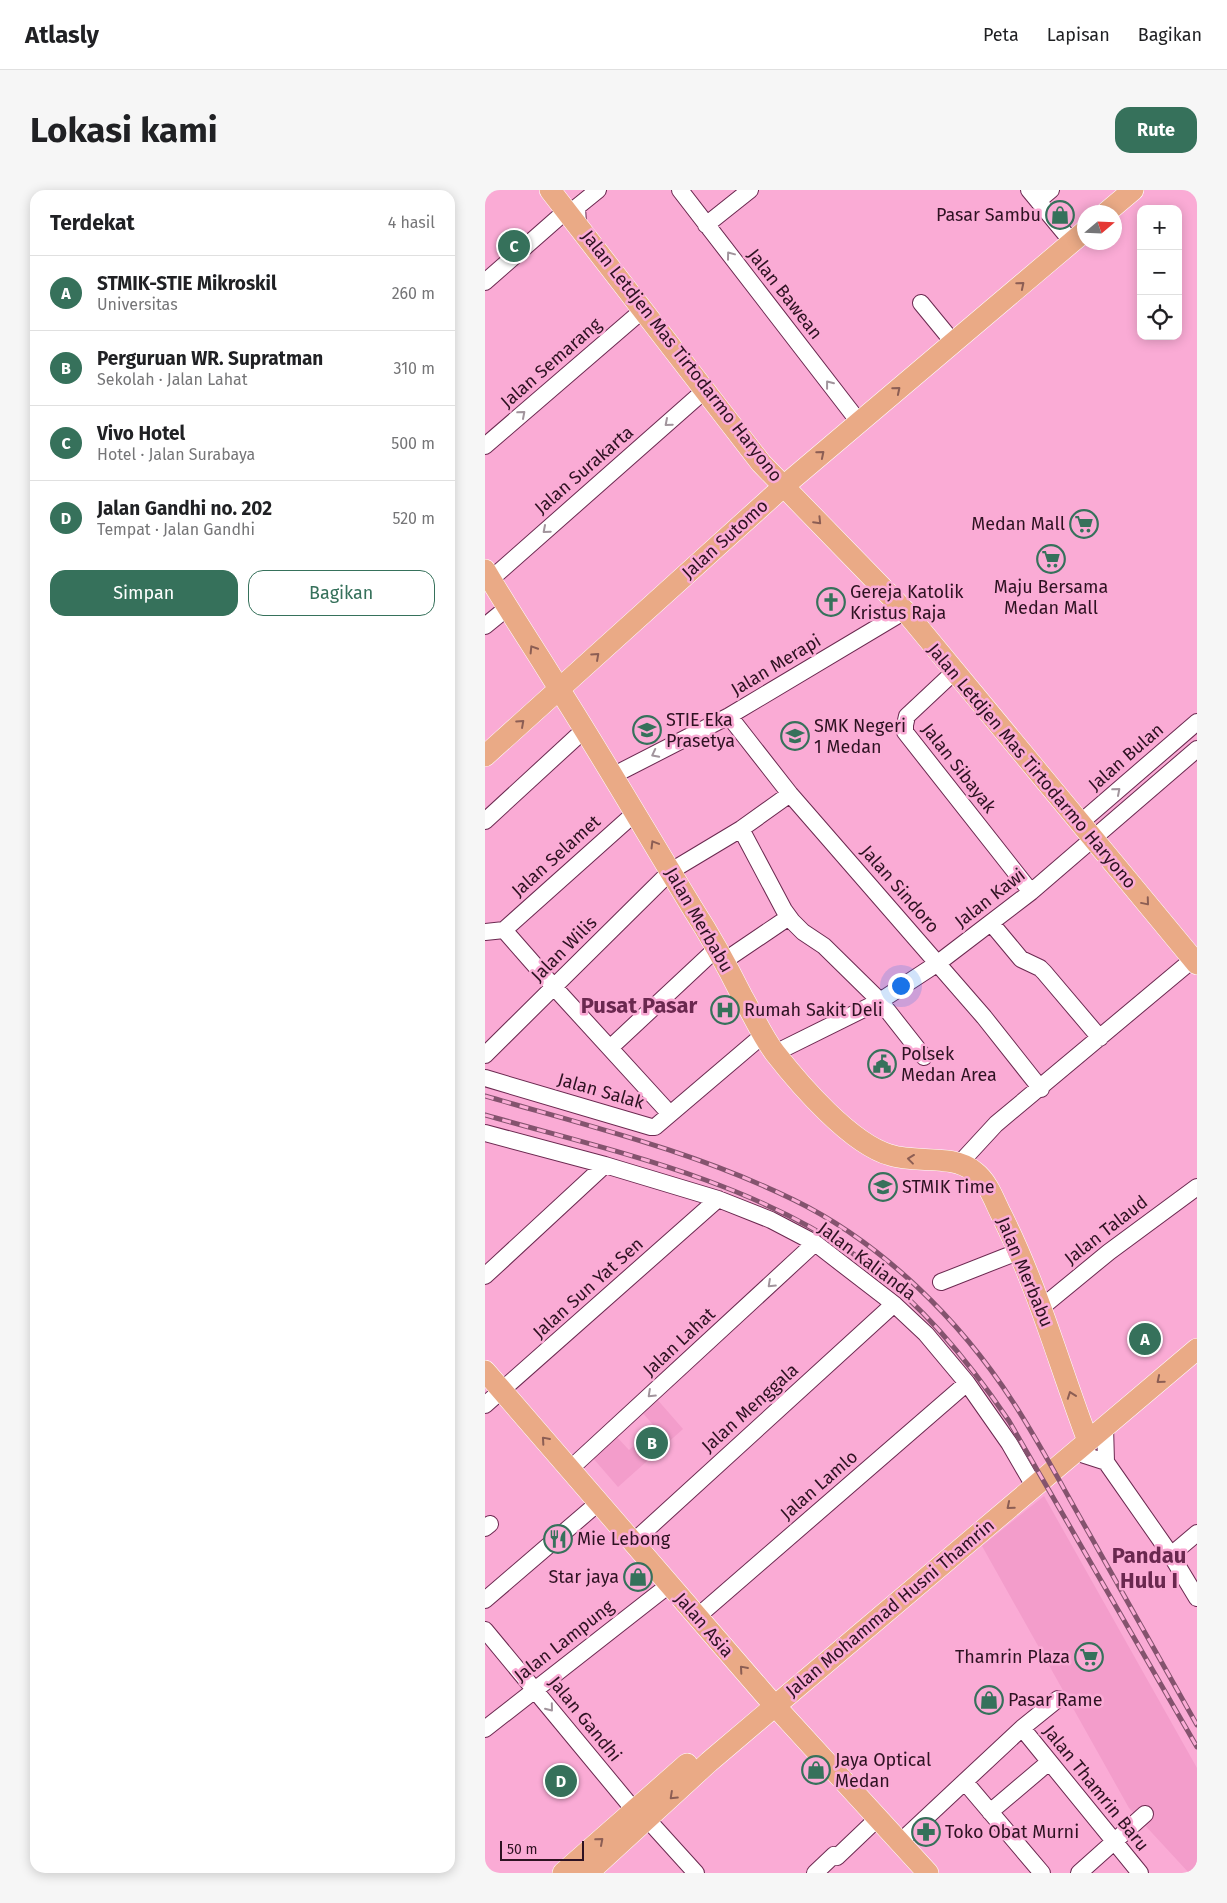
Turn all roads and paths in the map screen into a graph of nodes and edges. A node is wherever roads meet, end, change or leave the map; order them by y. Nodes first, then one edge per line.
1 (551, 190) edge
2 (598, 190) edge
3 (680, 190) edge
4 (750, 190) edge
5 (1051, 190) edge
6 (1133, 190) edge
7 (1034, 196) edge
8 (1115, 205) edge
9 (572, 217) junction
10 (706, 224) junction
11 (1077, 236) edge
12 (1077, 238) edge
13 (485, 282) edge
14 (921, 303) dead end
15 (644, 309) junction
16 (953, 342) junction
17 (704, 391) junction
18 (859, 422) junction
19 (485, 446) edge
20 (784, 486) junction
21 (488, 574) edge
22 (507, 608) junction
23 (905, 611) junction
24 (485, 626) edge
25 (545, 669) junction
26 (954, 672) junction
27 (559, 689) junction
28 (539, 707) junction
29 (729, 716) junction
30 (1197, 722) edge
31 (585, 730) junction
32 (1197, 749) edge
33 (485, 756) edge
34 (612, 776) junction
35 (790, 794) junction
36 (635, 813) junction
37 (485, 821) edge
38 (741, 829) junction
39 (1086, 830) junction
40 (671, 871) junction
41 (1031, 892) junction
42 (789, 917) junction
43 (991, 923) junction
44 (504, 930) junction
45 (485, 932) edge
46 (721, 954) junction
47 (1196, 960) edge
48 (938, 963) junction
49 (554, 987) junction
50 (880, 1002) junction
51 (763, 1035) junction
52 (1100, 1038) junction
53 (610, 1048) junction
54 (775, 1053) junction
55 (485, 1055) edge
56 (924, 1057) dead end
57 (485, 1078) edge
58 (1041, 1089) junction
59 (670, 1114) junction
60 (487, 1133) edge
61 (960, 1163) junction
62 (605, 1165) junction
63 (1197, 1186) edge
64 (717, 1199) junction
65 (815, 1243) junction
66 (1020, 1251) junction
67 (485, 1276) edge
68 (941, 1282) dead end
69 (894, 1304) junction
70 (1042, 1307) junction
71 (1197, 1349) edge
72 (485, 1371) edge
73 (967, 1383) junction
74 (503, 1392) junction
75 (485, 1406) edge
76 (1105, 1426) junction
77 (1081, 1446) junction
78 (1106, 1462) junction
79 (570, 1469) junction
80 (1034, 1486) junction
81 (598, 1503) junction
82 (1197, 1533) edge
83 (632, 1543) junction
84 (1171, 1555) junction
85 (669, 1585) junction
86 (1197, 1598) edge
87 (485, 1600) edge
88 (697, 1617) junction
89 (485, 1630) edge
90 (808, 1677) junction
91 (535, 1689) junction
92 (1058, 1699) dead end
93 (771, 1701) junction
94 (1022, 1728) junction
95 (485, 1729) edge
96 (804, 1738) junction
97 (1049, 1762) junction
98 (965, 1782) junction
99 (990, 1812) junction
100 (1145, 1814) dead end
101 (641, 1815) junction
102 (878, 1818) junction
103 (900, 1842) junction
104 (1113, 1842) junction
105 (563, 1873) edge
106 (589, 1873) edge
107 (696, 1873) edge
108 (815, 1873) edge
109 (928, 1873) edge
110 (1042, 1873) edge
111 (1079, 1873) edge
112 (1140, 1873) edge

1 - 9 main road, Jalan Letdjen Mas Tirtodarmo Haryono
2 - 9 street
3 - 10 street, Jalan Bawean
4 - 10 street
5 - 7 street
6 - 8 main road
7 - 11 street
9 - 13 street
9 - 15 main road, Jalan Letdjen Mas Tirtodarmo Haryono
18 -> 10 street, Jalan Bawean
16 -> 12 main road, Jalan Sutomo
14 - 16 street
15 - 17 main road, Jalan Letdjen Mas Tirtodarmo Haryono
19 -> 15 street, Jalan Semarang
18 -> 16 main road, Jalan Sutomo
17 - 20 main road, Jalan Letdjen Mas Tirtodarmo Haryono
17 -> 21 street, Jalan Surakarta
20 -> 18 main road, Jalan Sutomo
20 -> 23 main road, Jalan Letdjen Mas Tirtodarmo Haryono
27 -> 20 main road, Jalan Sutomo
21 - 22 main road, Jalan Merbabu
22 - 24 street
25 -> 22 main road, Jalan Merbabu
23 - 26 main road, Jalan Letdjen Mas Tirtodarmo Haryono
23 - 29 street, Jalan Merapi
25 - 27 main road, Jalan Merbabu
25 - 28 main road
26 - 39 main road, Jalan Letdjen Mas Tirtodarmo Haryono
26 - 41 street, Jalan Sibayak
27 - 28 main road, Jalan Sutomo
27 - 31 main road, Jalan Merbabu
33 -> 28 main road, Jalan Sutomo
29 -> 34 street, Jalan Merapi
29 - 35 street, Jalan Sindoro
39 -> 30 street, Jalan Bulan
31 - 34 main road, Jalan Merbabu
31 - 37 street
32 - 39 street
34 - 36 main road, Jalan Merbabu
35 - 38 street, Jalan Wilis
35 - 48 street, Jalan Sindoro
40 -> 36 main road, Jalan Merbabu
36 - 44 street, Jalan Selamet
38 - 40 street, Jalan Wilis
38 - 42 street
39 - 41 street, Jalan Kawi
39 -> 47 main road, Jalan Letdjen Mas Tirtodarmo Haryono
40 - 46 main road, Jalan Merbabu
40 - 49 street, Jalan Wilis
41 - 43 street, Jalan Kawi
42 - 46 street
42 - 50 street
43 - 48 street, Jalan Kawi
43 - 52 street
44 - 45 street
44 - 49 street
46 - 51 main road, Jalan Merbabu
46 - 53 street
47 - 52 street
48 - 50 street, Jalan Kawi
48 - 58 street, Jalan Sindoro
49 - 53 street
49 - 55 street, Jalan Wilis
50 - 54 street, Jalan Kawi
50 - 56 street
51 - 54 main road, Jalan Merbabu
51 - 59 street, Jalan Salak
52 - 58 street
53 - 59 street
61 -> 54 main road, Jalan Merbabu
57 - 59 street, Jalan Salak
58 - 61 street
60 - 62 street, Jalan Kalianda
61 - 66 main road, Jalan Merbabu
62 - 64 street, Jalan Kalianda
62 - 67 street
63 - 70 street, Jalan Talaud
64 - 65 street, Jalan Kalianda
64 - 74 street, Jalan Sun Yat Sen
65 - 69 street, Jalan Kalianda
65 -> 79 street, Jalan Lahat
66 - 68 street
66 - 70 main road, Jalan Merbabu
69 - 73 street, Jalan Kalianda
69 - 83 street, Jalan Menggala
77 -> 70 main road, Jalan Merbabu
71 -> 76 main road, Jalan Mohammad Husni Thamrin
72 - 74 main road, Jalan Asia
73 - 80 street, Jalan Kalianda
73 - 88 street, Jalan Lamlo
74 - 75 street, Jalan Sun Yat Sen
79 -> 74 main road, Jalan Asia
76 - 77 main road, Jalan Mohammad Husni Thamrin
76 - 78 street
77 - 78 street
77 - 80 main road, Jalan Mohammad Husni Thamrin
78 - 84 street
79 - 81 main road, Jalan Asia
80 -> 90 main road, Jalan Mohammad Husni Thamrin
81 - 83 main road, Jalan Asia
81 - 87 street
82 - 84 street
83 - 85 main road, Jalan Asia
84 - 86 street
85 - 88 main road, Jalan Asia
85 - 91 street, Jalan Lampung
93 -> 88 main road, Jalan Asia
89 - 91 street, Jalan Gandhi
90 - 93 main road, Jalan Mohammad Husni Thamrin
90 - 96 main road
91 - 95 street, Jalan Lampung
91 -> 101 street, Jalan Gandhi
92 - 94 street
93 - 96 main road, Jalan Asia
93 - 101 main road, Jalan Mohammad Husni Thamrin
94 - 97 street, Jalan Thamrin Baru
94 - 98 street
96 - 102 main road, Jalan Asia
97 - 99 street
97 - 104 street, Jalan Thamrin Baru
98 - 99 street
98 - 103 street
99 - 110 street
100 - 104 street
105 -> 101 main road, Jalan Mohammad Husni Thamrin
101 - 106 main road, Jalan Mohammad Husni Thamrin
101 - 107 street, Jalan Gandhi
102 - 103 main road, Jalan Asia
102 - 108 street
103 - 109 main road, Jalan Asia
104 - 111 street
104 - 112 street, Jalan Thamrin Baru

